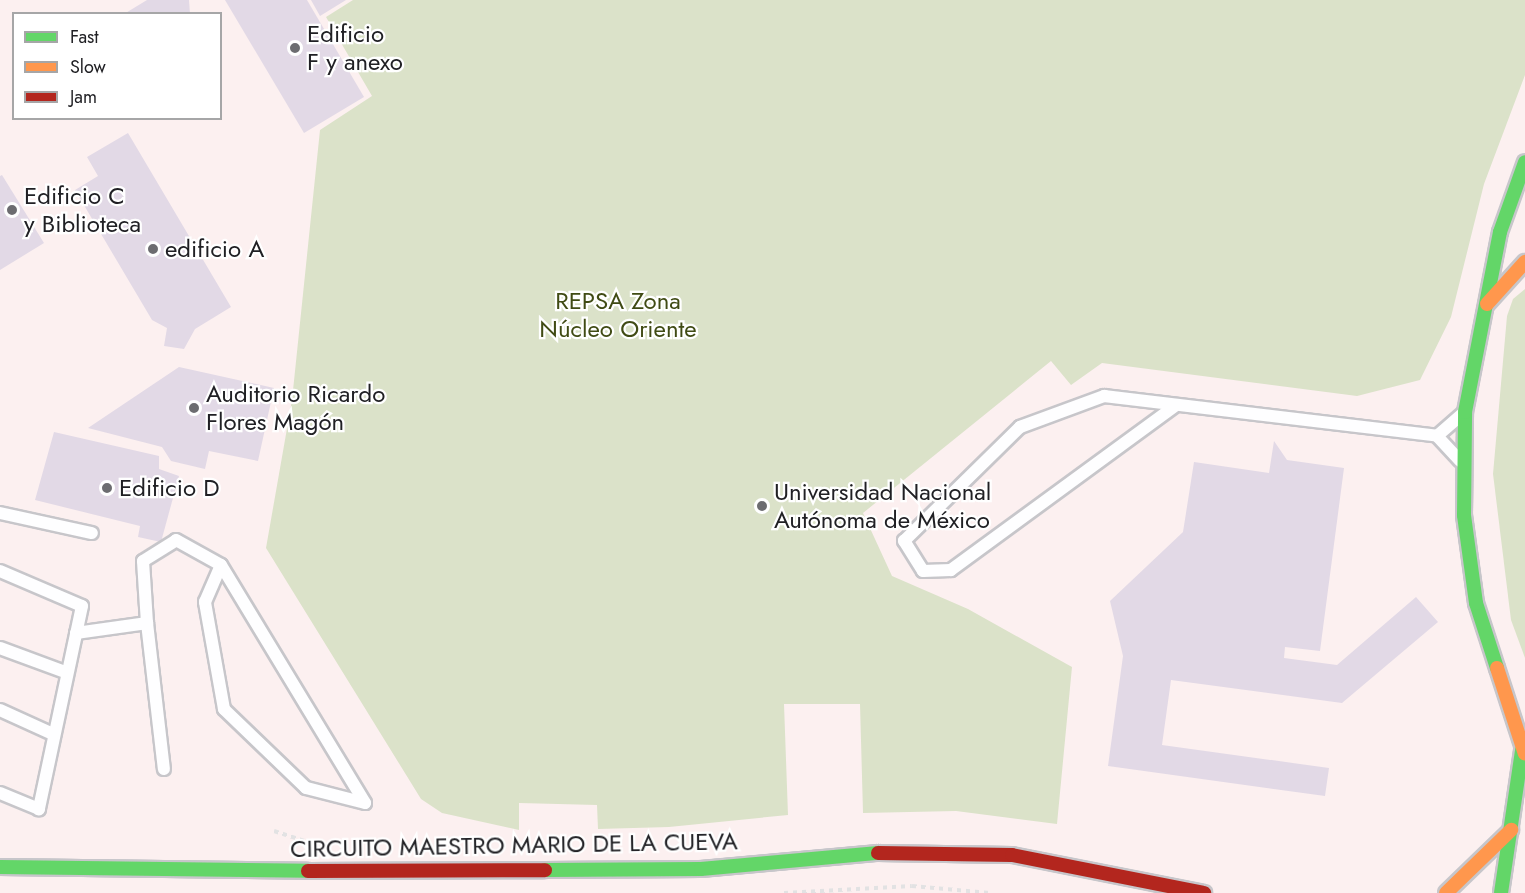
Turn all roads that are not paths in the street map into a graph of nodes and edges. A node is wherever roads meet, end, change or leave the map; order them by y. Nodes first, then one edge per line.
1 (1525, 162) edge
2 (1525, 262) edge
3 (1480, 318) junction
4 (1175, 406) junction
5 (1466, 412) junction
6 (1437, 436) junction
7 (1465, 466) junction
8 (0, 513) edge
9 (92, 533) dead end
10 (220, 565) junction
11 (0, 571) edge
12 (147, 623) junction
13 (76, 633) junction
14 (0, 648) edge
15 (65, 672) junction
16 (0, 710) edge
17 (53, 734) junction
18 (1524, 752) edge
19 (164, 769) dead end
20 (0, 793) edge
21 (1511, 830) junction
22 (0, 867) edge
23 (700, 869) junction
24 (577, 870) junction
25 (593, 885) dead end
26 (673, 886) dead end
27 (1159, 887) edge
28 (1204, 893) edge
29 (1446, 893) edge
30 (1501, 893) edge

1 - 3 street
2 - 3 street
3 - 5 street
4 - 4 lane
4 - 6 lane
5 - 6 lane
5 - 7 street
6 - 7 lane
7 - 18 street
8 - 9 lane
10 - 10 lane
10 - 12 lane
11 - 13 lane
12 - 13 lane
12 - 19 lane
13 - 15 lane
14 - 15 lane
15 - 17 lane
16 - 17 lane
17 - 20 lane
18 - 21 street
21 - 29 street
21 - 30 street
22 - 24 street, CIRCUITO MAESTRO MARIO DE LA CUEVA
23 - 24 street, CIRCUITO MAESTRO MARIO DE LA CUEVA
23 - 26 street
23 - 27 street, CIRCUITO MAESTRO MARIO DE LA CUEVA
24 - 25 street
27 - 28 street, CIRCUITO MAESTRO MARIO DE LA CUEVA

